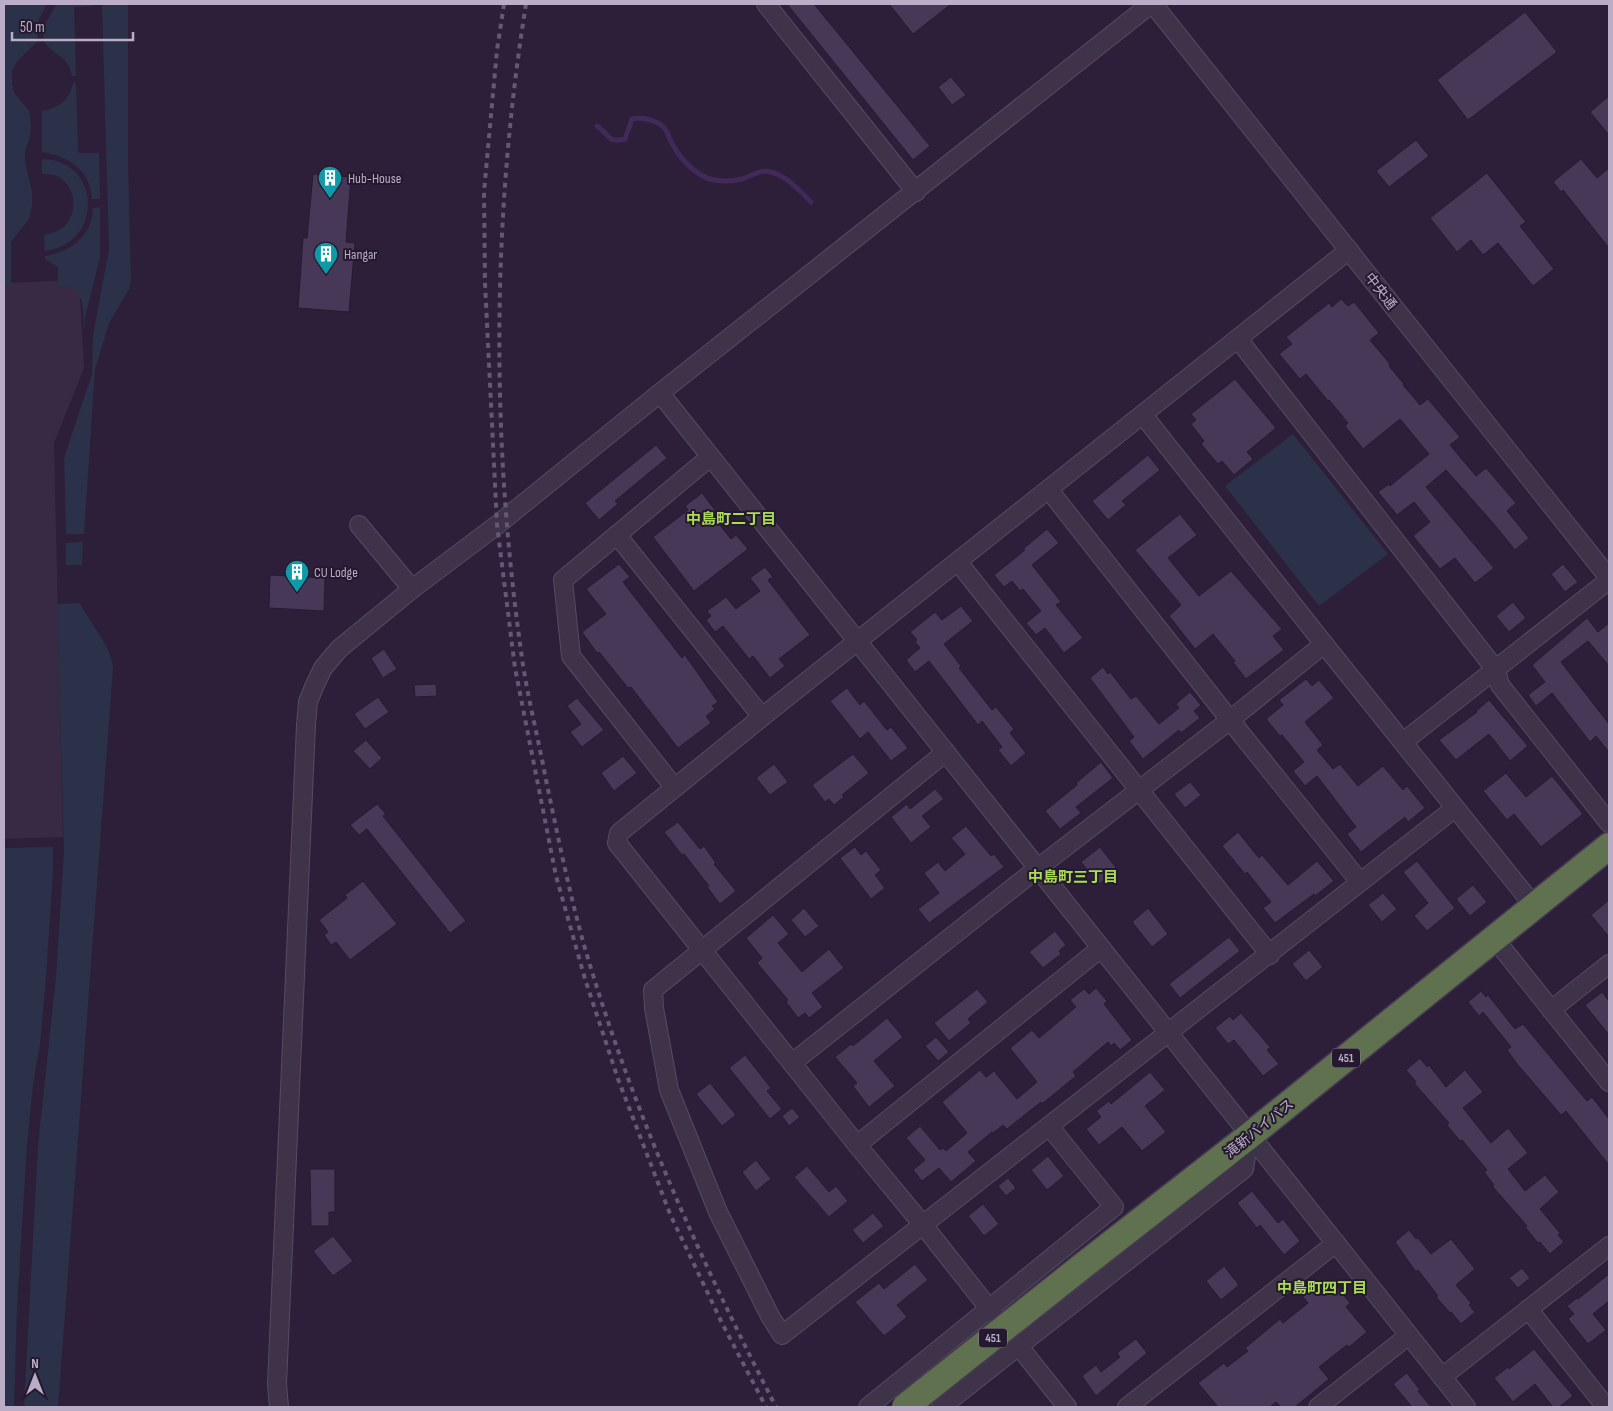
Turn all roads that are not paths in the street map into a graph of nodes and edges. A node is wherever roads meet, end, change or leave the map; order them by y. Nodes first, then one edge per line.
1 (766, 4) edge
2 (1152, 4) edge
3 (916, 192) junction
4 (1349, 250) junction
5 (1238, 339) junction
6 (660, 393) junction
7 (1143, 415) junction
8 (710, 457) junction
9 (1049, 490) junction
10 (359, 525) dead end
11 (617, 535) junction
12 (958, 562) junction
13 (1609, 579) edge
14 (412, 589) junction
15 (857, 641) junction
16 (1324, 644) junction
17 (1496, 670) junction
18 (762, 717) junction
19 (1230, 720) junction
20 (1402, 742) junction
21 (946, 752) junction
22 (674, 787) junction
23 (1139, 791) junction
24 (1455, 808) junction
25 (1609, 823) edge
26 (1609, 846) edge
27 (1038, 868) junction
28 (1360, 882) junction
29 (1534, 906) junction
30 (1494, 938) junction
31 (1102, 948) junction
32 (702, 950) junction
33 (1270, 955) junction
34 (1609, 964) edge
35 (1551, 1010) junction
36 (1168, 1032) junction
37 (792, 1063) junction
38 (1609, 1082) edge
39 (1049, 1126) junction
40 (1250, 1136) junction
41 (857, 1145) junction
42 (923, 1224) junction
43 (1336, 1243) junction
44 (1608, 1249) edge
45 (990, 1309) junction
46 (1528, 1309) junction
47 (1408, 1336) junction
48 (1019, 1346) junction
49 (1442, 1378) junction
50 (279, 1407) edge
51 (868, 1407) edge
52 (906, 1407) edge
53 (942, 1407) edge
54 (1067, 1407) edge
55 (1127, 1407) edge
56 (1318, 1407) edge
57 (1466, 1407) edge
58 (1606, 1407) edge

1 - 3 street
2 - 3 street
2 - 4 street, 中央通
3 - 6 street
4 - 5 street
4 - 13 street, 中央通
5 - 7 street
5 - 17 street
6 - 8 street
6 - 14 street
7 - 9 street
7 - 16 street
8 - 11 street
8 - 15 street
9 - 12 street
9 - 19 street
10 - 14 street
11 - 18 street
11 - 22 street
12 - 15 street
12 - 23 street
13 - 17 street
14 - 50 street
15 - 18 street
15 - 21 street
16 - 19 street
16 - 20 street
17 - 20 street
17 - 25 street
18 - 22 street
19 - 23 street
19 - 28 street
20 - 24 street
21 - 27 street
21 - 32 street
22 - 32 street
23 - 27 street
23 - 33 street
24 - 28 street
24 - 29 street
26 - 29 highway, 滝新バイパス / 451
27 - 31 street
27 - 37 street
28 - 33 street
29 - 30 highway, 滝新バイパス / 451
30 - 35 street
30 - 40 highway, 滝新バイパス / 451
31 - 36 street
31 - 41 street
32 - 37 street
32 - 42 street
33 - 36 street
34 - 35 street
35 - 38 street
36 - 39 street
36 - 40 street
37 - 41 street
39 - 42 street
39 - 45 street
40 - 43 street
40 - 48 street
40 - 52 highway, 滝新バイパス / 451, bridge
41 - 42 street
42 - 45 street
43 - 47 street
43 - 55 street
44 - 46 street
45 - 48 street
45 - 51 street
46 - 49 street
46 - 58 street
47 - 49 street
47 - 56 street
48 - 53 street
48 - 54 street
49 - 57 street

